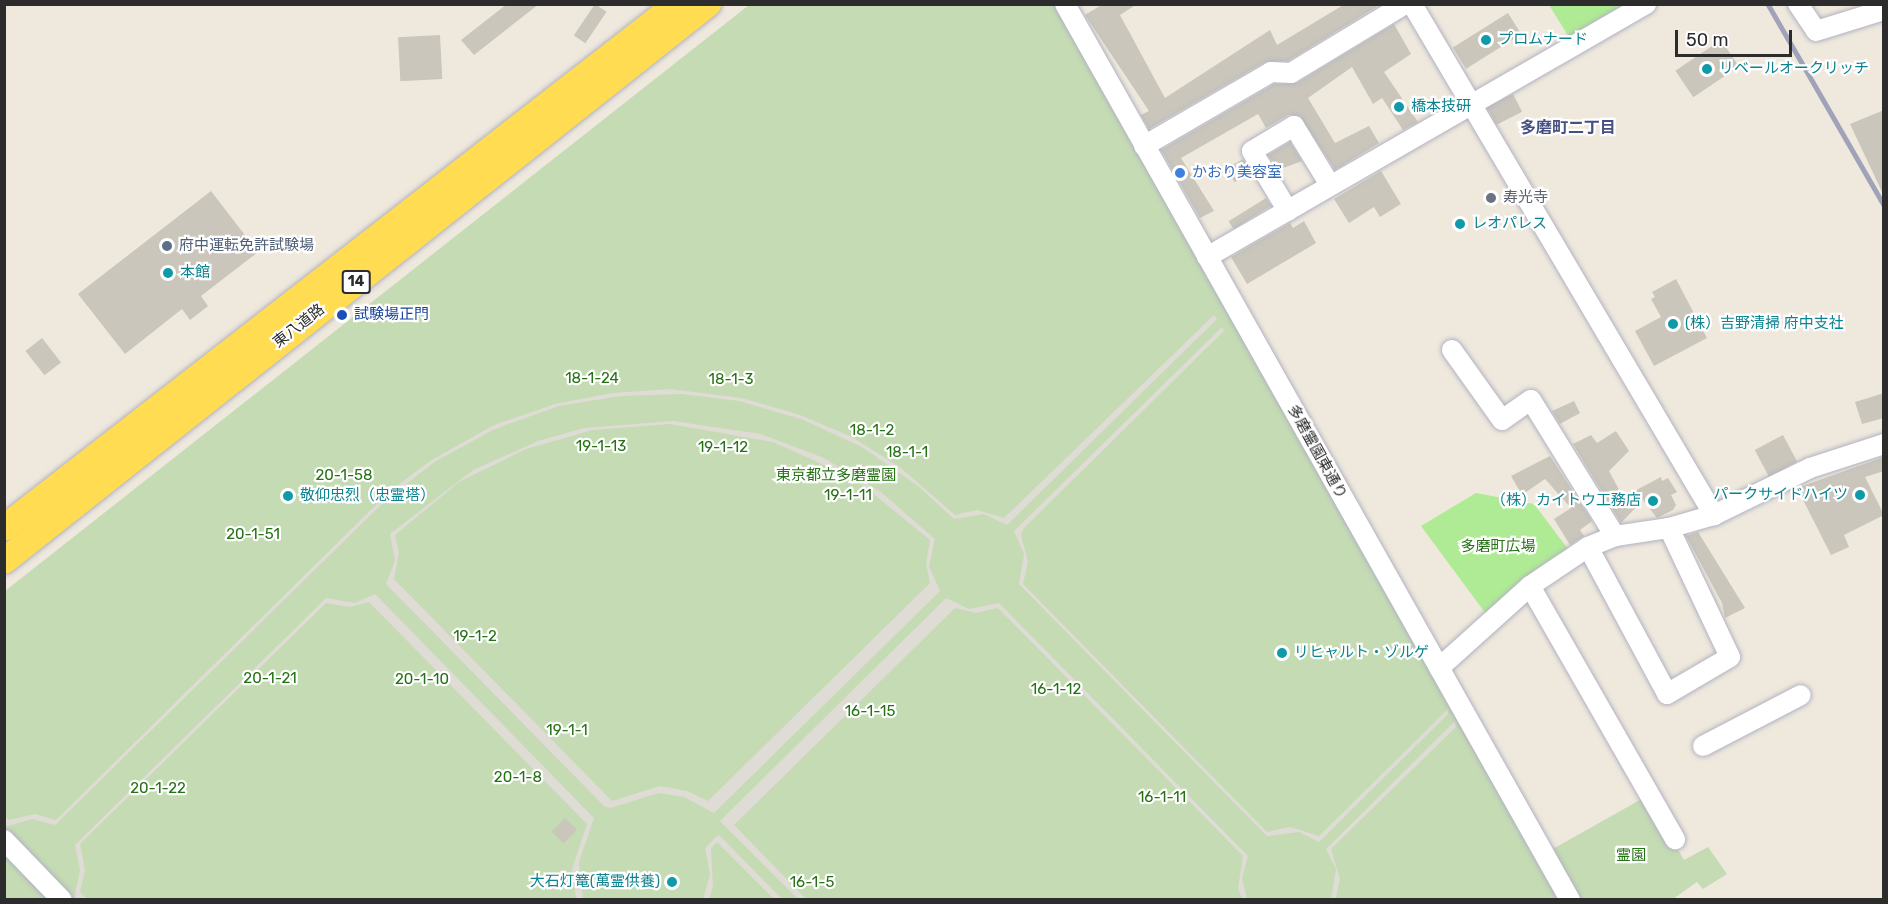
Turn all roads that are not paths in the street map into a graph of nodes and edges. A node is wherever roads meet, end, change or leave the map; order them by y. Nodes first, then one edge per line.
1 (677, 4) edge
2 (708, 4) edge
3 (1065, 4) edge
4 (1405, 4) edge
5 (1412, 4) edge
6 (1646, 4) edge
7 (1798, 4) edge
8 (1884, 10) edge
9 (1473, 105) junction
10 (1144, 146) junction
11 (1330, 185) junction
12 (1288, 211) junction
13 (1207, 257) junction
14 (1452, 350) dead end
15 (1884, 444) edge
16 (1714, 514) junction
17 (4, 528) edge
18 (1669, 528) junction
19 (1615, 536) junction
20 (1588, 547) junction
21 (4, 561) edge
22 (1530, 586) junction
23 (1439, 668) junction
24 (1801, 695) dead end
25 (1703, 747) dead end
26 (1675, 839) dead end
27 (4, 840) edge
28 (62, 900) edge
29 (1570, 900) edge

1 - 17 main road, 東八道路 / 14
2 - 21 main road, 東八道路 / 14
3 - 10 street, 多磨霊園東通り
4 - 10 street
5 - 9 street
6 - 9 street
7 - 8 street
9 - 11 street
9 - 16 street
10 - 13 street, 多磨霊園東通り
11 - 12 street
11 - 12 street
12 - 13 street
13 - 23 street, 多磨霊園東通り
14 - 19 street
15 - 16 street
16 - 18 street
18 - 19 street
18 - 20 street
19 - 20 street
20 - 22 street
22 - 23 street
22 - 26 street
23 - 29 street, 多磨霊園東通り
24 - 25 street
27 - 28 street

